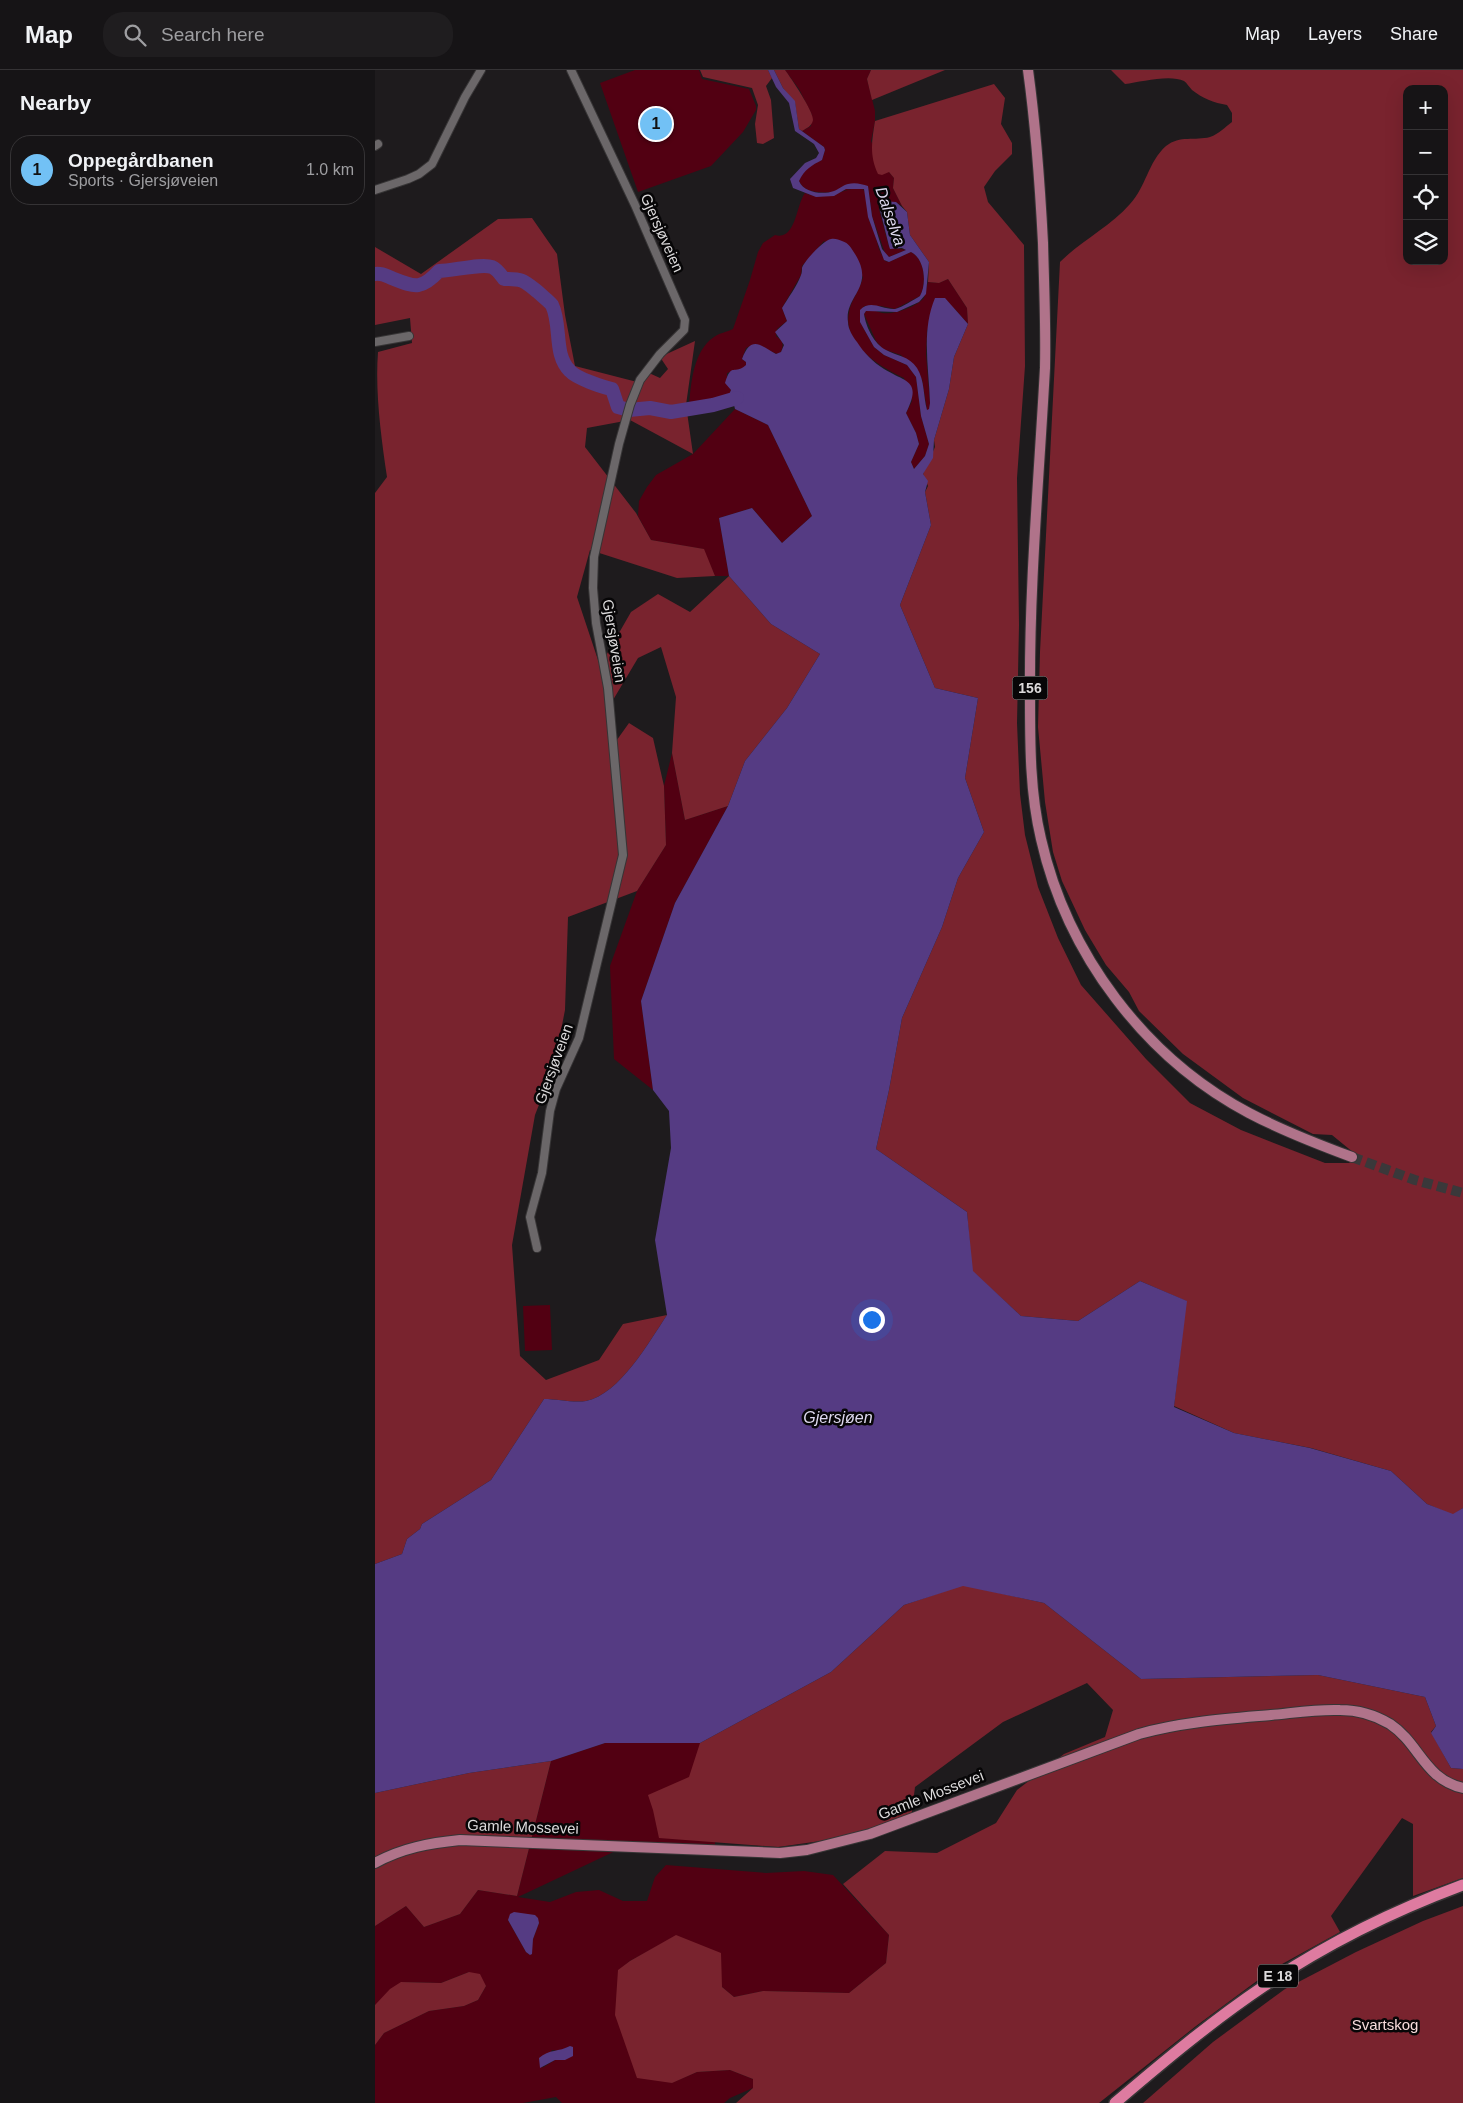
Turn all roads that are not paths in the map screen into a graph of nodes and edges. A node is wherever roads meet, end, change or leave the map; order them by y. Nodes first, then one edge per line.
1 (481, 70) edge
2 (571, 70) edge
3 (1028, 70) edge
4 (375, 190) edge
5 (409, 336) dead end
6 (375, 342) edge
7 (1353, 1157) tunnel mouth
8 (537, 1248) dead end
9 (1463, 1788) edge
10 (375, 1863) edge
11 (1463, 1884) edge
12 (1463, 1892) edge
13 (1115, 2103) edge
14 (1126, 2103) edge

1 - 4 street
2 - 8 street, Gjersjøveien
3 - 7 main road, 156
5 - 6 street
9 - 10 main road, Gamle Mossevei
11 - 13 highway, E 18
12 - 14 highway, E 18

